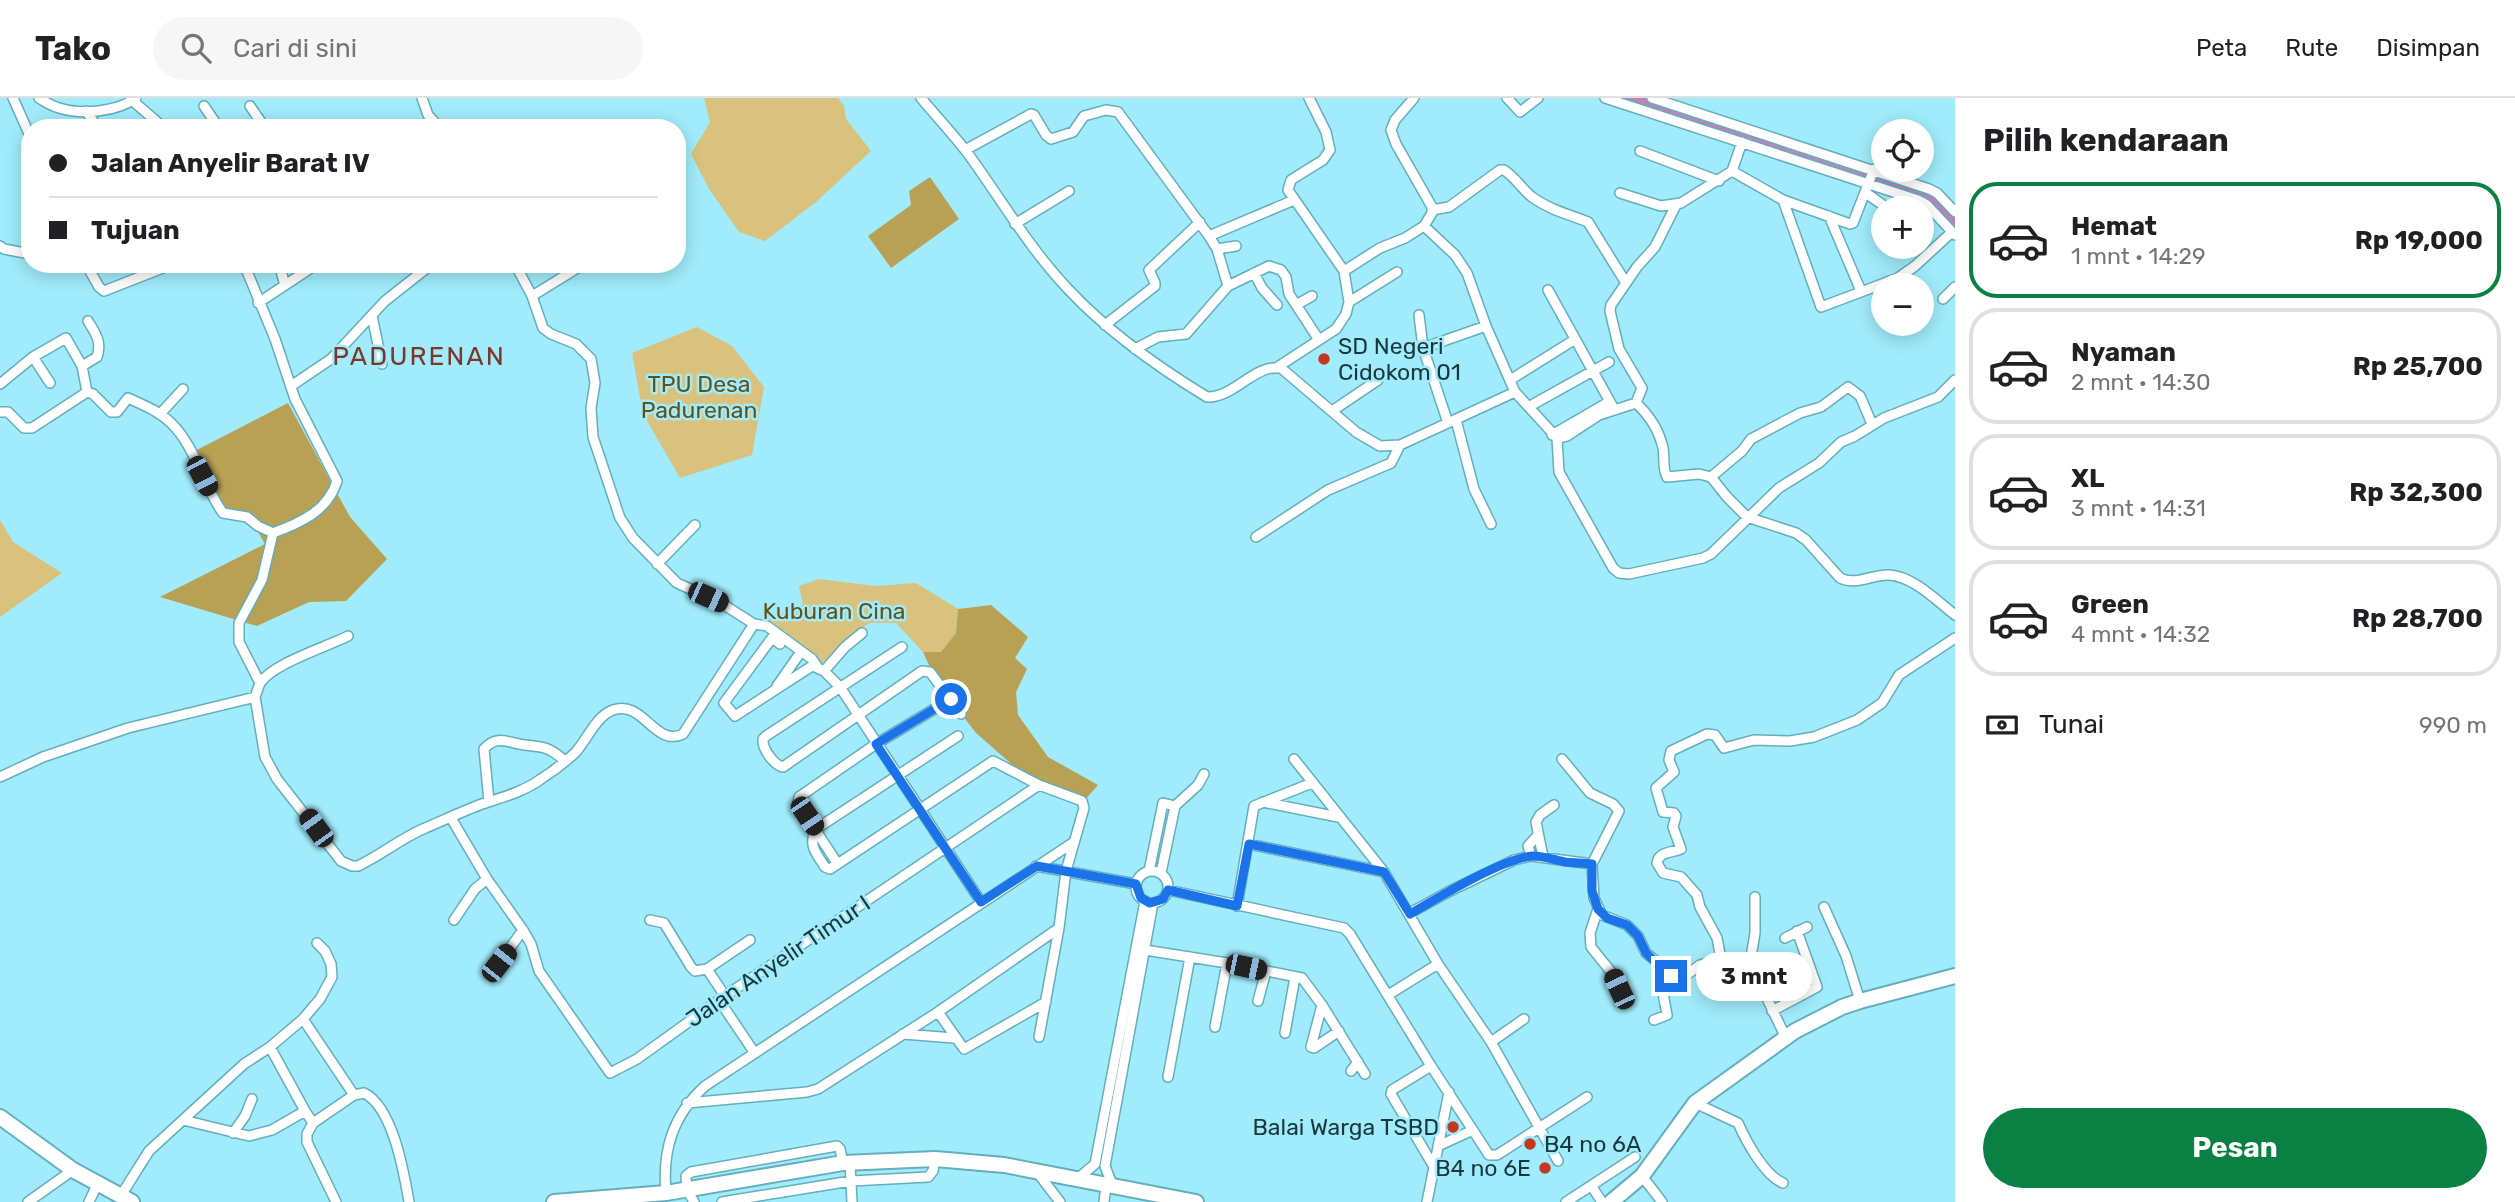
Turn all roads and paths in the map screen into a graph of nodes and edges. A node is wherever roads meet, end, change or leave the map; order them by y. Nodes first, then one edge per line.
1 (13, 98) edge
2 (39, 98) edge
3 (422, 98) edge
4 (921, 98) edge
5 (1309, 98) edge
6 (1414, 98) edge
7 (1507, 98) edge
8 (1538, 98) edge
9 (1605, 98) edge
10 (1653, 98) edge
11 (135, 99) edge
12 (204, 106) dead end
13 (250, 106) dead end
14 (86, 111) junction
15 (22, 119) edge
16 (92, 119) edge
17 (155, 119) edge
18 (213, 119) edge
19 (259, 119) edge
20 (432, 119) edge
21 (1742, 142) junction
22 (965, 150) junction
23 (1640, 151) dead end
24 (1732, 171) junction
25 (1870, 180) junction
26 (1719, 181) junction
27 (1069, 191) dead end
28 (1620, 193) dead end
29 (1880, 196) edge
30 (1908, 196) edge
31 (1294, 200) junction
32 (1783, 200) junction
33 (1676, 205) junction
34 (1433, 210) junction
35 (1955, 212) edge
36 (1934, 213) edge
37 (1829, 216) junction
38 (1200, 222) junction
39 (1015, 224) junction
40 (1424, 226) junction
41 (1953, 233) edge
42 (1209, 236) junction
43 (0, 246) edge
44 (1236, 246) dead end
45 (1217, 249) junction
46 (21, 252) edge
47 (1344, 271) junction
48 (1254, 272) junction
49 (1397, 272) dead end
50 (91, 273) edge
51 (150, 273) edge
52 (247, 273) edge
53 (282, 273) edge
54 (303, 273) edge
55 (421, 273) edge
56 (520, 273) edge
57 (569, 273) edge
58 (1626, 283) junction
59 (285, 285) junction
60 (1228, 286) junction
61 (1955, 287) edge
62 (1548, 290) dead end
63 (1861, 290) junction
64 (532, 296) junction
65 (1312, 296) dead end
66 (1943, 299) dead end
67 (1349, 302) junction
68 (258, 303) junction
69 (1276, 305) dead end
70 (1296, 306) junction
71 (1419, 315) dead end
72 (372, 316) junction
73 (88, 321) dead end
74 (1105, 325) junction
75 (1486, 326) junction
76 (1319, 340) junction
77 (1574, 340) junction
78 (1423, 348) junction
79 (1135, 349) junction
80 (33, 357) junction
81 (1609, 362) dead end
82 (382, 364) dead end
83 (82, 366) junction
84 (1276, 368) junction
85 (1593, 372) junction
86 (1378, 380) dead end
87 (1510, 380) junction
88 (1955, 380) edge
89 (50, 383) dead end
90 (0, 384) edge
91 (291, 386) junction
92 (183, 389) dead end
93 (87, 392) junction
94 (1515, 392) junction
95 (1636, 403) junction
96 (1611, 405) junction
97 (1530, 406) junction
98 (1332, 411) junction
99 (0, 412) edge
100 (160, 414) junction
101 (1452, 421) junction
102 (1872, 424) junction
103 (1554, 437) junction
104 (1400, 445) junction
105 (1711, 477) junction
106 (1748, 517) junction
107 (1491, 524) dead end
108 (695, 525) dead end
109 (273, 533) junction
110 (1256, 537) dead end
111 (657, 565) junction
112 (1955, 615) edge
113 (754, 624) junction
114 (862, 633) dead end
115 (348, 636) dead end
116 (1955, 638) edge
117 (902, 647) dead end
118 (798, 656) junction
119 (818, 668) junction
120 (260, 683) junction
121 (839, 687) junction
122 (773, 693) junction
123 (256, 697) junction
124 (951, 699) junction
125 (961, 714) dead end
126 (858, 715) junction
127 (958, 736) dead end
128 (876, 744) junction
129 (1562, 759) dead end
130 (1294, 760) dead end
131 (565, 761) junction
132 (1204, 774) dead end
133 (898, 776) junction
134 (0, 777) edge
135 (1312, 783) junction
136 (1039, 785) junction
137 (489, 802) junction
138 (1261, 802) junction
139 (1554, 805) dead end
140 (1175, 806) junction
141 (919, 808) junction
142 (1339, 817) junction
143 (451, 818) junction
144 (816, 829) junction
145 (1538, 835) junction
146 (1074, 842) junction
147 (1249, 844) junction
148 (946, 848) junction
149 (1531, 856) junction
150 (1543, 857) junction
151 (837, 863) junction
152 (1592, 864) junction
153 (1037, 866) junction
154 (1066, 871) junction
155 (1149, 871) junction
156 (1384, 872) junction
157 (1161, 873) junction
158 (487, 879) junction
159 (1136, 884) junction
160 (1168, 890) junction
161 (1755, 897) dead end
162 (981, 902) junction
163 (1149, 902) junction
164 (1237, 906) junction
165 (1824, 907) dead end
166 (1598, 909) junction
167 (1410, 914) junction
168 (454, 919) dead end
169 (650, 920) dead end
170 (1807, 927) dead end
171 (1059, 928) junction
172 (523, 930) junction
173 (1797, 931) junction
174 (1784, 938) dead end
175 (750, 940) dead end
176 (317, 943) dead end
177 (1145, 950) junction
178 (1190, 957) junction
179 (1721, 959) junction
180 (499, 963) dead end
181 (1227, 963) junction
182 (1750, 963) junction
183 (1438, 964) junction
184 (707, 969) junction
185 (1266, 971) junction
186 (1955, 976) edge
187 (1295, 977) junction
188 (1676, 977) junction
189 (1619, 989) dead end
190 (1388, 995) junction
191 (722, 998) junction
192 (1860, 1000) junction
193 (1258, 1001) dead end
194 (1046, 1002) junction
195 (1322, 1005) junction
196 (1772, 1011) junction
197 (938, 1012) junction
198 (303, 1019) junction
199 (1524, 1019) dead end
200 (1654, 1020) dead end
201 (1214, 1027) dead end
202 (1339, 1031) junction
203 (1285, 1033) dead end
204 (903, 1034) junction
205 (1040, 1037) dead end
206 (954, 1038) junction
207 (1786, 1038) junction
208 (1491, 1042) junction
209 (270, 1047) junction
210 (754, 1052) junction
211 (1358, 1062) junction
212 (1431, 1066) junction
213 (1351, 1071) dead end
214 (1365, 1074) dead end
215 (1168, 1077) dead end
216 (1449, 1092) junction
217 (354, 1095) junction
218 (1587, 1097) dead end
219 (252, 1100) dead end
220 (687, 1103) junction
221 (1695, 1103) junction
222 (305, 1111) junction
223 (0, 1117) edge
224 (183, 1120) junction
225 (313, 1123) junction
226 (1538, 1128) junction
227 (1473, 1130) junction
228 (233, 1133) junction
229 (1438, 1146) junction
230 (1635, 1157) dead end
231 (935, 1159) junction
232 (1558, 1161) dead end
233 (846, 1163) junction
234 (1100, 1165) junction
235 (1434, 1167) junction
236 (74, 1170) junction
237 (1037, 1172) junction
238 (1642, 1175) junction
239 (1076, 1180) junction
240 (851, 1181) junction
241 (1783, 1183) dead end
242 (97, 1185) junction
243 (1110, 1186) junction
244 (1592, 1187) junction
245 (681, 1196) edge
246 (1147, 1197) edge
247 (126, 1200) edge
248 (28, 1202) edge
249 (89, 1202) edge
250 (336, 1202) edge
251 (410, 1202) edge
252 (554, 1202) edge
253 (723, 1202) edge
254 (852, 1202) edge
255 (1060, 1202) edge
256 (1104, 1202) edge
257 (1196, 1202) edge
258 (1427, 1202) edge
259 (1566, 1202) edge
260 (1602, 1202) edge
261 (1611, 1202) edge
262 (1662, 1202) edge

1 - 15 street
2 - 14 street
3 - 20 street
4 - 22 street
5 - 31 street
6 - 34 street
7 - 8 street
9 - 21 street
10 - 25 street
11 - 14 street
11 - 17 street
12 - 18 street
13 - 19 street
14 - 16 street
21 - 24 street
21 - 25 street
22 - 38 street
22 - 39 street
23 - 26 street
24 - 26 street
24 - 32 street
25 - 29 street
25 - 30 street
25 - 35 street
25 - 37 street
26 - 33 street
27 - 39 street
28 - 33 street
31 - 42 street
31 - 47 street
32 - 37 street
32 - 63 street
33 - 58 street
34 - 40 street
34 - 58 street
36 - 41 street
37 - 63 street
38 - 42 street
38 - 74 street
39 - 74 street
40 - 47 street
40 - 75 street
41 - 63 street
42 - 45 street
43 - 46 street
44 - 45 street
45 - 60 street
47 - 67 street
48 - 60 street
48 - 69 street
48 - 70 street
49 - 67 street
50 - 51 street
52 - 68 street
53 - 59 street
54 - 59 street
55 - 72 street
56 - 64 street
57 - 64 street
58 - 95 street
59 - 68 street
60 - 79 street
61 - 66 street
62 - 77 street
64 - 111 street
65 - 70 street
67 - 76 street
68 - 91 street
70 - 76 street
71 - 78 street
72 - 82 street
72 - 91 street
73 - 83 street
74 - 79 street
75 - 78 street
75 - 87 street
76 - 84 street
77 - 85 street
77 - 87 street
78 - 101 street
79 - 84 street
80 - 83 street
80 - 89 street
80 - 90 street
81 - 85 street
83 - 93 street
84 - 98 street
85 - 96 street
85 - 97 street
86 - 98 street
87 - 94 street
88 - 102 street
91 - 109 street
92 - 100 street
93 - 99 street
93 - 100 street
94 - 97 street
94 - 101 street
95 - 96 street
95 - 105 street
96 - 103 street
97 - 103 street
98 - 104 street
100 - 109 street
101 - 104 street
101 - 107 street
102 - 105 street
102 - 106 street
103 - 106 street
104 - 110 street
105 - 106 street
106 - 112 street
108 - 111 street
109 - 120 street
111 - 113 street
113 - 119 street
113 - 131 street
114 - 119 street
115 - 120 street
116 - 179 street
117 - 121 street
118 - 119 street
118 - 122 street
118 - 122 street
119 - 121 street
119 - 122 street
120 - 123 street
121 - 126 street
121 - 126 street
123 - 134 street
123 - 143 street
124 - 125 street
124 - 126 street
124 - 128 street
126 - 128 street
127 - 133 street
128 - 133 street
128 - 144 street
129 - 152 street
130 - 135 street
131 - 137 street
131 - 137 street
132 - 140 street
133 - 141 street
133 - 144 street
135 - 138 street
135 - 142 street
136 - 141 street
136 - 146 street
136 - 148 street, Jalan Anyelir Timur I
137 - 143 street
138 - 142 street
138 - 147 street
139 - 145 street
140 - 155 street
140 - 157 street
141 - 148 street
141 - 151 street
142 - 156 street
143 - 158 street
144 - 151 street
144 - 151 street
145 - 149 street
145 - 150 street
146 - 153 street
146 - 154 street
147 - 156 street
147 - 164 street
148 - 162 street
148 - 191 street, Jalan Anyelir Timur I
149 - 150 street
149 - 167 street
150 - 152 street
152 - 166 street
153 - 154 street
153 - 162 street
154 - 159 street
154 - 171 street
155 - 157 street
155 - 159 street
156 - 167 street
157 - 160 street
158 - 168 street
158 - 172 street
159 - 163 street
160 - 163 street
160 - 164 street
161 - 182 street
162 - 210 street
163 - 177 street
163 - 234 street
164 - 190 street
165 - 192 street
166 - 188 street
166 - 189 street
167 - 183 street
169 - 184 street
170 - 173 street
171 - 194 street
171 - 197 street
172 - 180 street
172 - 191 street, Jalan Anyelir Timur I
173 - 174 street
173 - 196 street
175 - 184 street
176 - 198 street
177 - 178 street
177 - 234 street
178 - 181 street
178 - 215 street
179 - 182 street
179 - 188 street
181 - 185 street
181 - 201 street
182 - 196 street
183 - 190 street
183 - 208 street
184 - 191 street
185 - 187 street
185 - 193 street
186 - 192 main road
187 - 195 street
187 - 203 street
188 - 200 street
190 - 212 street
191 - 210 street
192 - 207 main road
194 - 205 street
194 - 206 street
195 - 202 street
195 - 202 street
196 - 207 street
197 - 204 street
197 - 206 street
198 - 209 street
198 - 217 street
199 - 208 street
202 - 211 street
204 - 206 street
204 - 220 street
207 - 221 main road
208 - 226 street
209 - 222 street
209 - 224 street
210 - 220 street
211 - 213 street
211 - 214 street
212 - 216 street
212 - 235 street
216 - 227 street
216 - 229 street
217 - 225 street
217 - 251 street
218 - 226 street
219 - 228 street
220 - 245 street
221 - 238 main road
221 - 241 street
222 - 225 street
222 - 228 street
223 - 236 main road
224 - 228 street
224 - 247 street
225 - 250 street
226 - 227 street
226 - 232 street
227 - 229 street
229 - 235 street
230 - 244 street
231 - 233 main road
231 - 237 main road
231 - 240 street
233 - 240 street
233 - 245 main road
234 - 239 street
234 - 243 street
235 - 258 street
236 - 242 main road
236 - 248 street
237 - 239 main road
237 - 255 street
238 - 261 main road
238 - 262 street
239 - 243 main road
240 - 253 street
240 - 254 street
242 - 247 main road
242 - 249 street
243 - 246 main road
243 - 256 street
244 - 259 street
244 - 260 street
245 - 252 main road
246 - 257 main road

